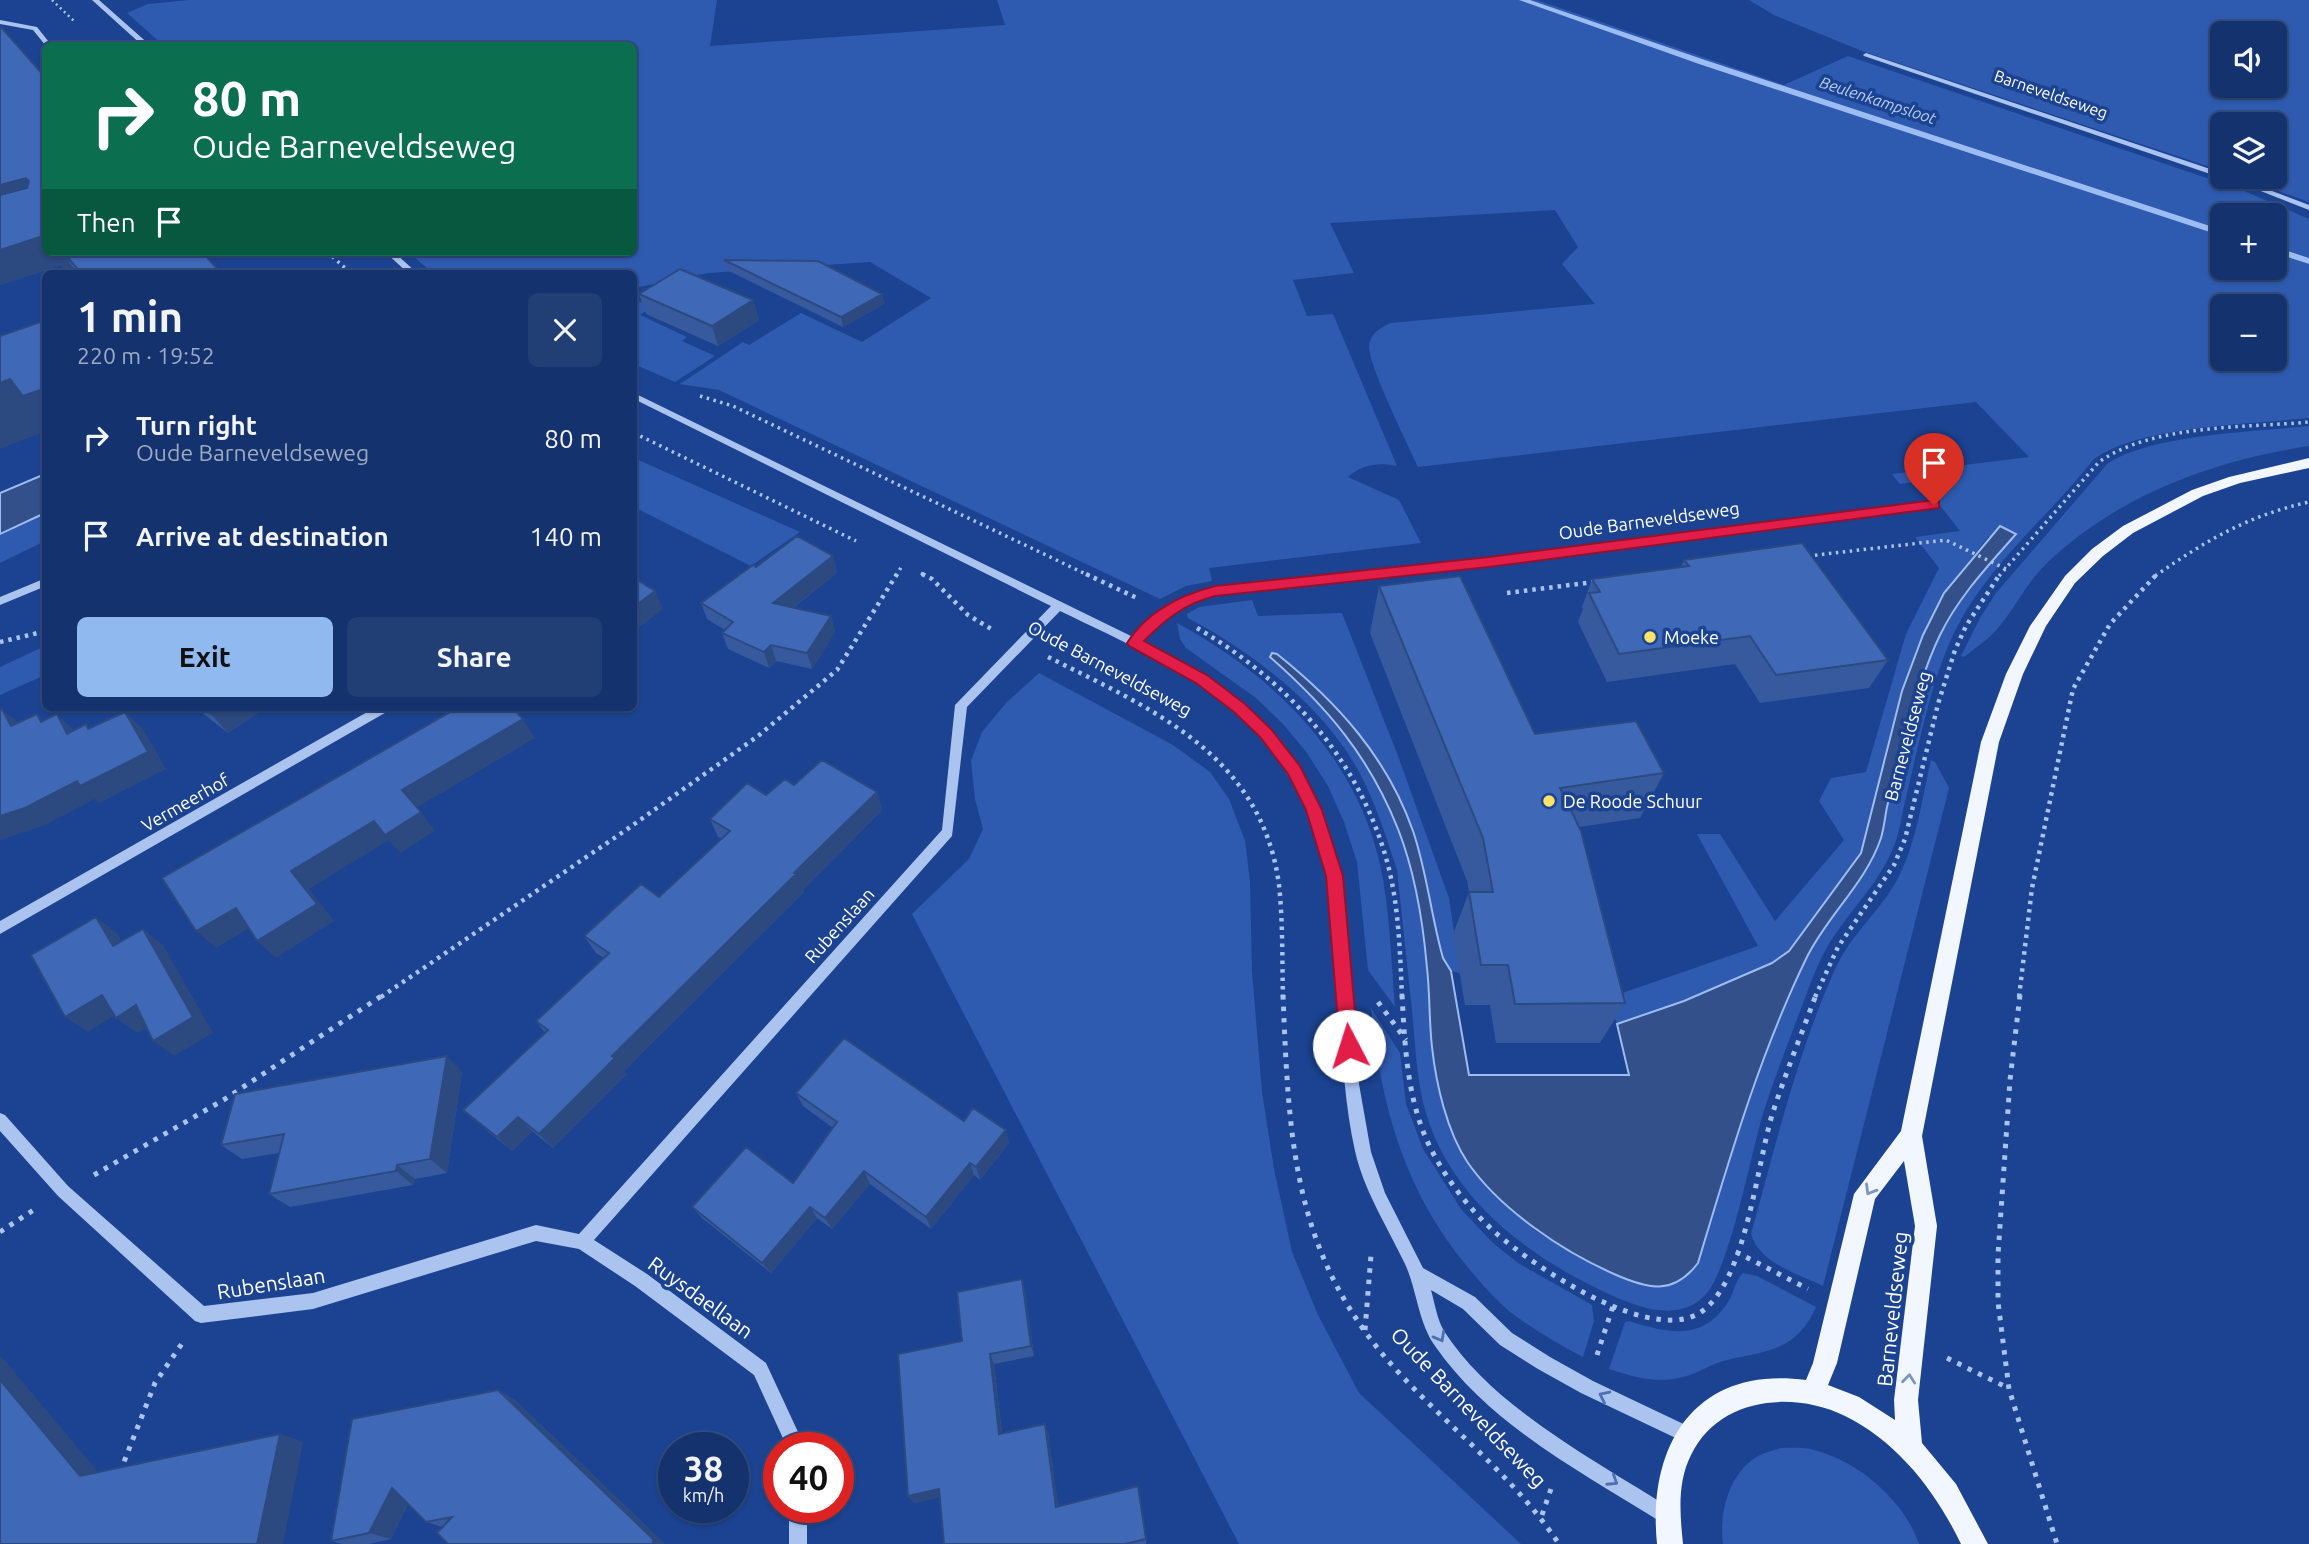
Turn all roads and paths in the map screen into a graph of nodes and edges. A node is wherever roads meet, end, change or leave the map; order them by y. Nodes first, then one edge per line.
1 (95, 0) edge
2 (0, 22) edge
3 (46, 42) edge
4 (143, 42) edge
5 (1866, 55) dead end
6 (2210, 171) edge
7 (2260, 189) edge
8 (2309, 208) edge
9 (332, 256) edge
10 (394, 256) edge
11 (348, 270) edge
12 (410, 270) edge
13 (697, 395) dead end
14 (637, 397) edge
15 (2309, 422) edge
16 (637, 434) edge
17 (2309, 463) edge
18 (2309, 502) edge
19 (1934, 505) dead end
20 (866, 546) dead end
21 (1804, 556) edge
22 (891, 558) dead end
23 (903, 564) junction
24 (2006, 569) junction
25 (1603, 581) edge
26 (42, 584) edge
27 (1507, 593) dead end
28 (0, 601) edge
29 (1058, 606) junction
30 (1165, 612) junction
31 (42, 632) edge
32 (0, 642) edge
33 (1134, 643) junction
34 (1021, 644) junction
35 (379, 711) edge
36 (0, 928) edge
37 (1407, 1040) dead end
38 (0, 1120) edge
39 (1911, 1136) junction
40 (63, 1191) junction
41 (1377, 1191) junction
42 (0, 1232) edge
43 (536, 1233) joint
44 (582, 1242) junction
45 (1417, 1273) junction
46 (201, 1315) junction
47 (1365, 1330) junction
48 (1813, 1392) junction
49 (789, 1432) edge
50 (1688, 1435) junction
51 (1910, 1447) junction
52 (113, 1482) edge
53 (1667, 1516) junction
54 (798, 1523) edge
55 (798, 1544) edge
56 (1559, 1544) edge
57 (1670, 1544) edge
58 (1975, 1544) edge
59 (2057, 1544) edge

1 - 4 street
2 - 3 street
5 - 6 street, Barneveldseweg
7 - 8 street
9 - 11 path
10 - 12 street
13 - 30 path
14 - 29 street, Oude Barneveldseweg
15 - 24 path, Barneveldseweg
16 - 20 path
17 - 39 main road, Barneveldseweg
18 - 59 path
19 - 30 street, Oude Barneveldseweg
21 - 24 path
22 - 23 path, Oude Barneveldseweg
23 - 34 path, Oude Barneveldseweg
23 - 40 path
24 - 37 path, Barneveldseweg
25 - 27 path
26 - 28 street
29 - 33 street, Oude Barneveldseweg
29 - 34 street, Rubenslaan
30 - 33 street, Oude Barneveldseweg
31 - 32 path
33 - 41 street, Oude Barneveldseweg
34 - 44 street, Rubenslaan
34 - 47 path, Oude Barneveldseweg
35 - 36 street, Vermeerhof
38 - 40 street, Rubenslaan
39 -> 48 main road, Barneveldseweg
51 -> 39 main road, Barneveldseweg
40 - 42 path
40 - 46 street, Rubenslaan
41 - 45 street, Oude Barneveldseweg
41 - 47 path, Oude Barneveldseweg
43 - 44 street, Ruysdaellaan
43 - 46 street, Rubenslaan
44 - 49 street, Ruysdaellaan
50 -> 45 street
45 -> 53 street, Oude Barneveldseweg
46 - 52 path
47 - 56 path, Oude Barneveldseweg
48 - 50 main road
48 - 51 main road
50 - 53 main road
51 - 58 main road
53 - 57 main road
54 - 55 street

